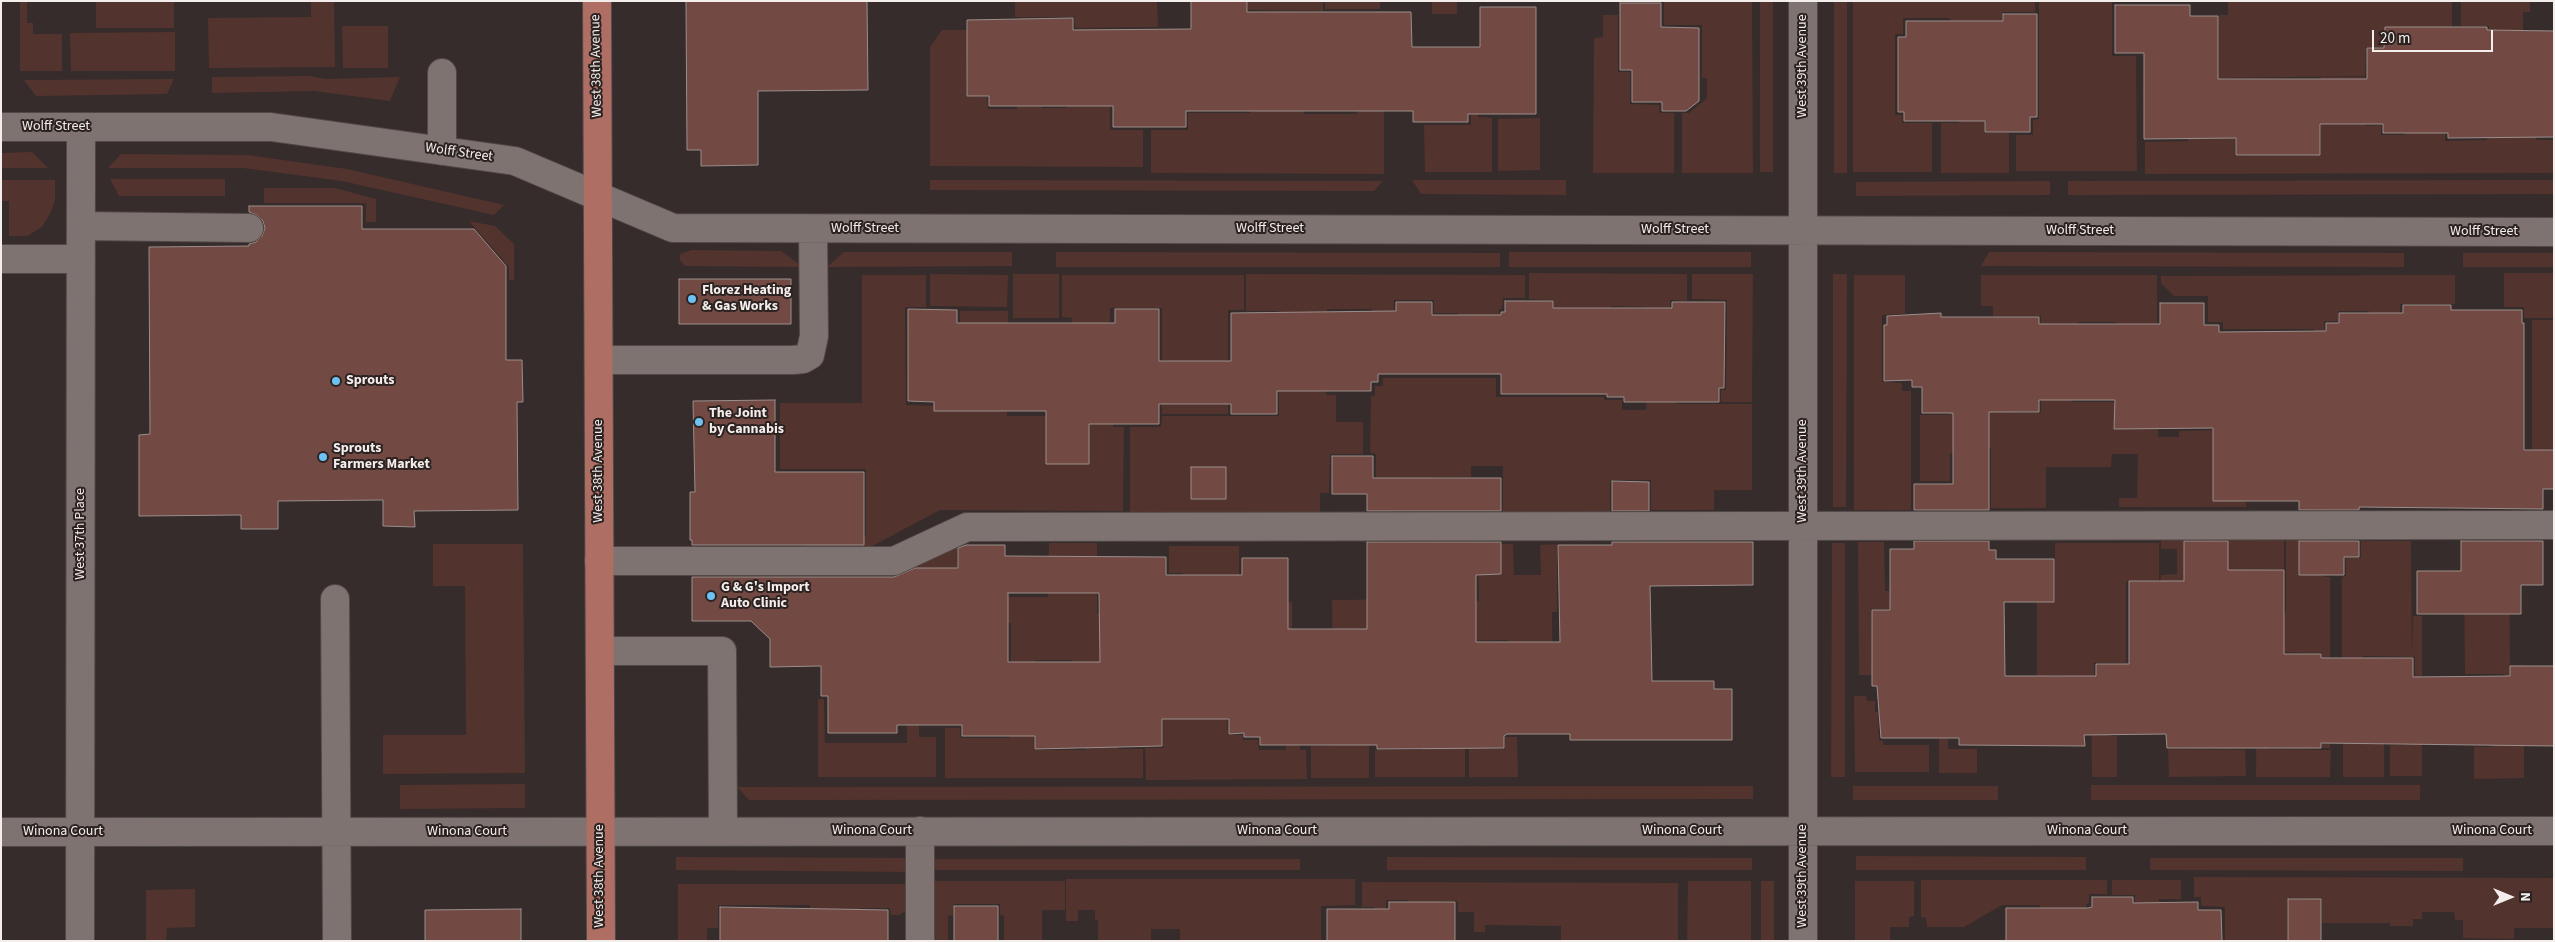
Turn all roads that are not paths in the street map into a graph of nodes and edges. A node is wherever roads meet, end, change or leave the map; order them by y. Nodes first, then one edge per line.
1 (597, 1) edge
2 (1804, 1) edge
3 (442, 73) dead end
4 (1, 127) edge
5 (81, 127) junction
6 (442, 151) junction
7 (598, 197) junction
8 (81, 226) junction
9 (249, 228) dead end
10 (814, 229) junction
11 (1804, 231) junction
12 (2554, 232) edge
13 (1, 259) edge
14 (81, 259) junction
15 (599, 360) junction
16 (2554, 525) edge
17 (1804, 526) junction
18 (599, 560) junction
19 (335, 599) dead end
20 (600, 651) junction
21 (600, 831) junction
22 (723, 831) junction
23 (920, 831) junction
24 (1804, 831) junction
25 (2554, 831) edge
26 (1, 832) edge
27 (80, 832) junction
28 (336, 832) junction
29 (80, 941) edge
30 (337, 941) edge
31 (601, 941) edge
32 (920, 941) edge
33 (1804, 941) edge

1 - 7 main road, West 38th Avenue
2 - 11 street, West 39th Avenue
3 - 6 street
4 - 5 street, Wolff Street
5 - 6 street, Wolff Street
5 - 8 street, West 37th Place
6 - 7 street, Wolff Street
7 - 10 street, Wolff Street
7 - 15 main road, West 38th Avenue
8 - 9 street
8 - 14 street, West 37th Place
10 - 11 street, Wolff Street
10 - 15 street
11 - 12 street, Wolff Street
11 - 17 street, West 39th Avenue
13 - 14 street
14 - 27 street, West 37th Place
15 - 18 main road, West 38th Avenue
16 - 17 street
17 - 18 street
17 - 24 street, West 39th Avenue
18 - 20 main road, West 38th Avenue
19 - 28 street
20 - 21 main road, West 38th Avenue
20 - 22 street
21 - 22 street, Winona Court
21 - 28 street, Winona Court
21 - 31 main road, West 38th Avenue
22 - 23 street, Winona Court
23 - 24 street, Winona Court
23 - 32 street
24 - 25 street, Winona Court
24 - 33 street, West 39th Avenue
26 - 27 street, Winona Court
27 - 28 street, Winona Court
27 - 29 street, West 37th Place
28 - 30 street

